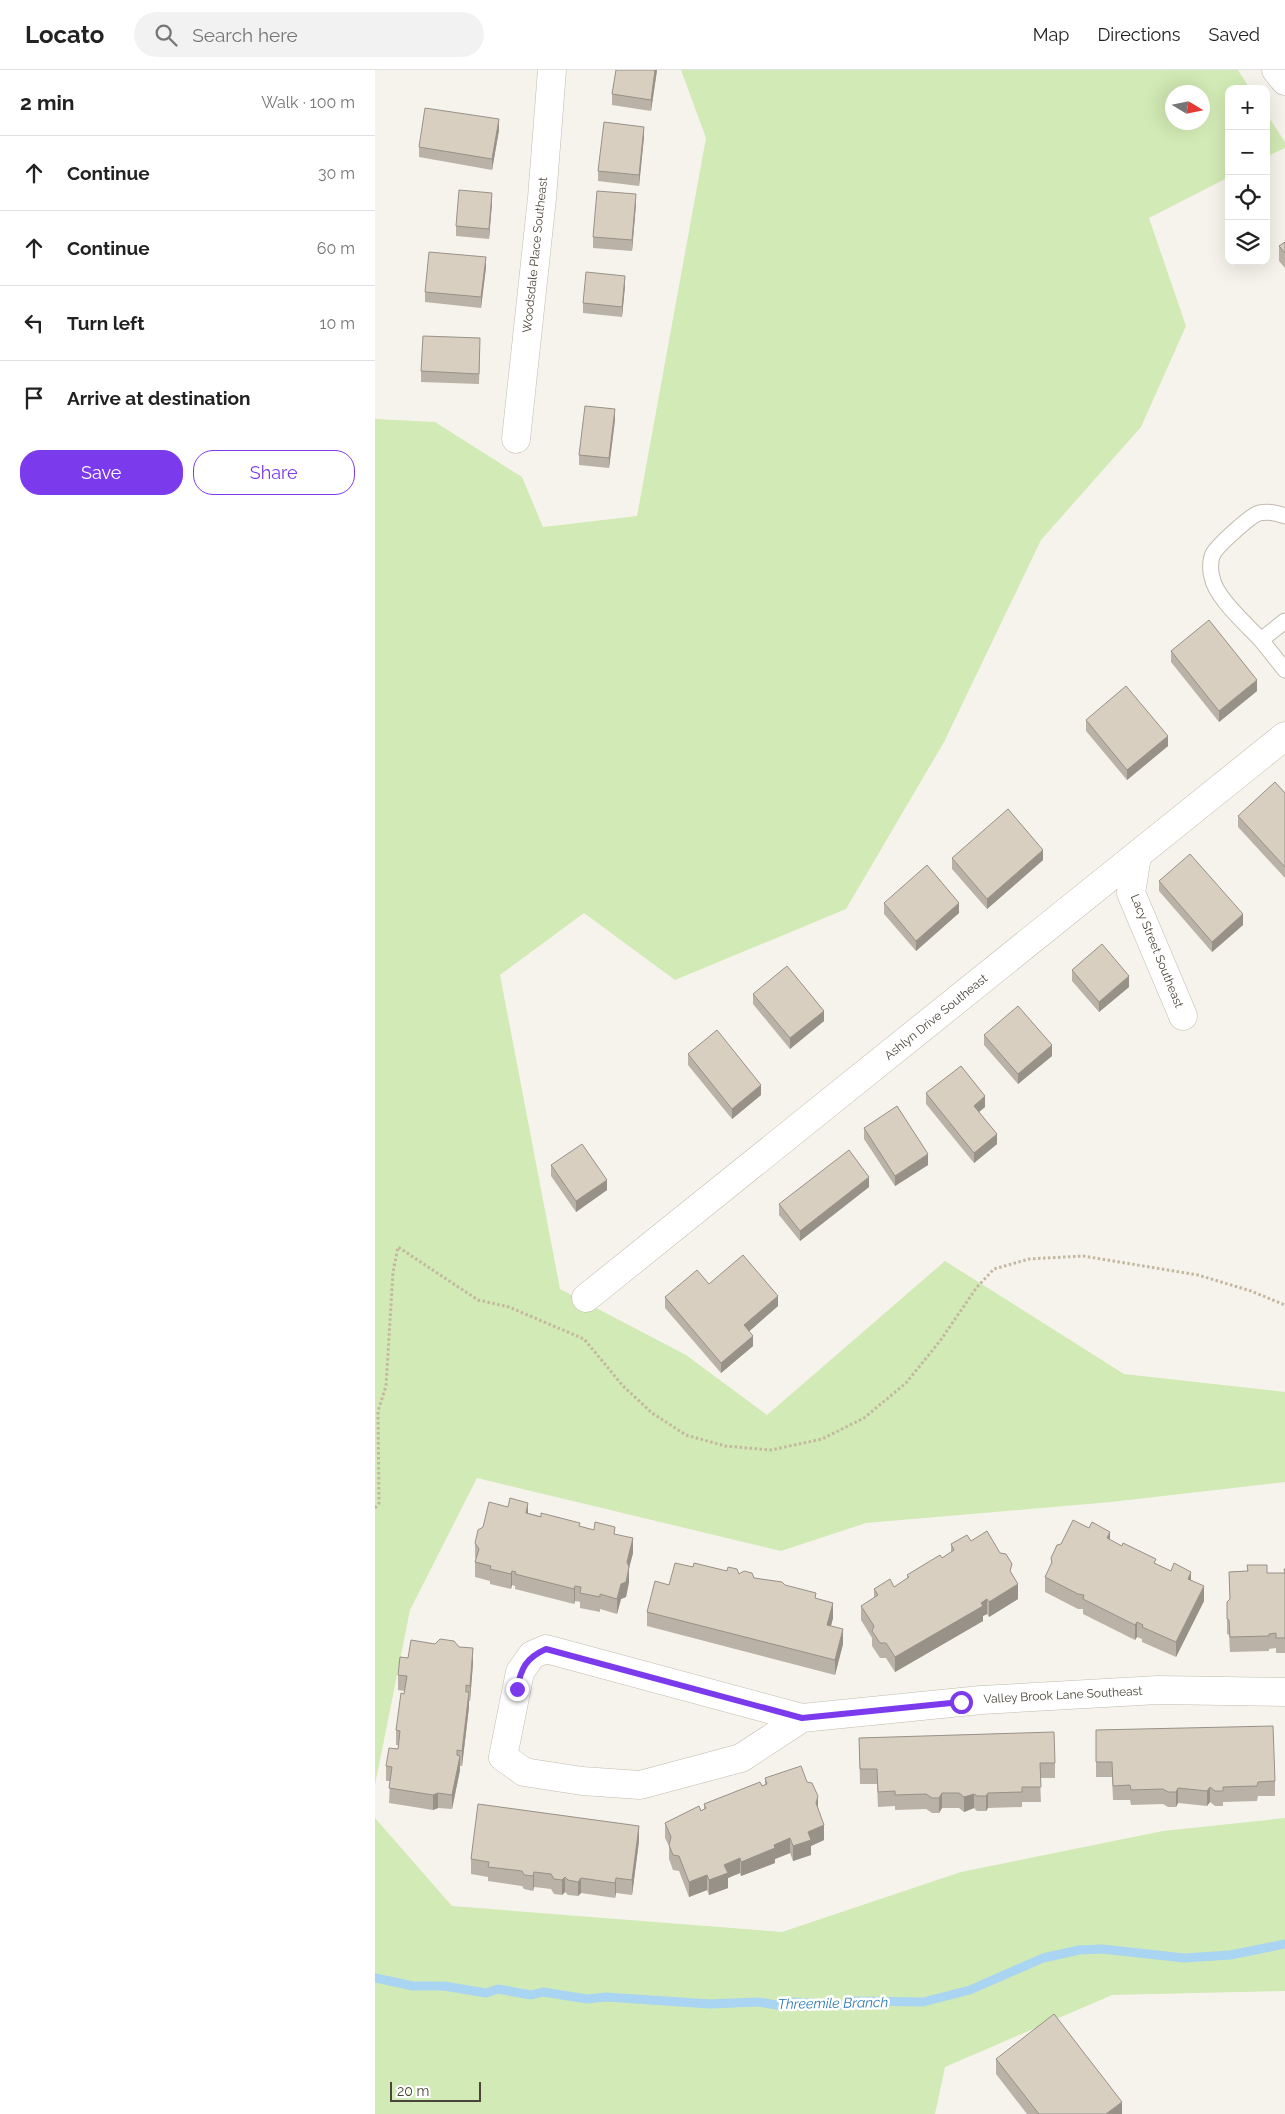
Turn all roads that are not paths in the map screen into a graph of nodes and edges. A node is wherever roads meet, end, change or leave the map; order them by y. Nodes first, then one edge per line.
1 (552, 70) edge
2 (1276, 70) edge
3 (1285, 82) edge
4 (517, 439) dead end
5 (1285, 516) edge
6 (1285, 621) edge
7 (1261, 640) junction
8 (1285, 670) edge
9 (1285, 736) edge
10 (1137, 856) junction
11 (1183, 1016) dead end
12 (586, 1298) dead end
13 (1285, 1692) edge
14 (802, 1718) junction

1 - 4 street, Woodsdale Place Southeast
2 - 3 street
5 - 7 lane
6 - 7 lane
7 - 8 lane
9 - 10 street, Ashlyn Drive Southeast
10 - 11 street, Lacy Street Southeast
10 - 12 street, Ashlyn Drive Southeast
13 - 14 street, Valley Brook Lane Southeast
14 - 14 street, Valley Brook Lane Southeast

